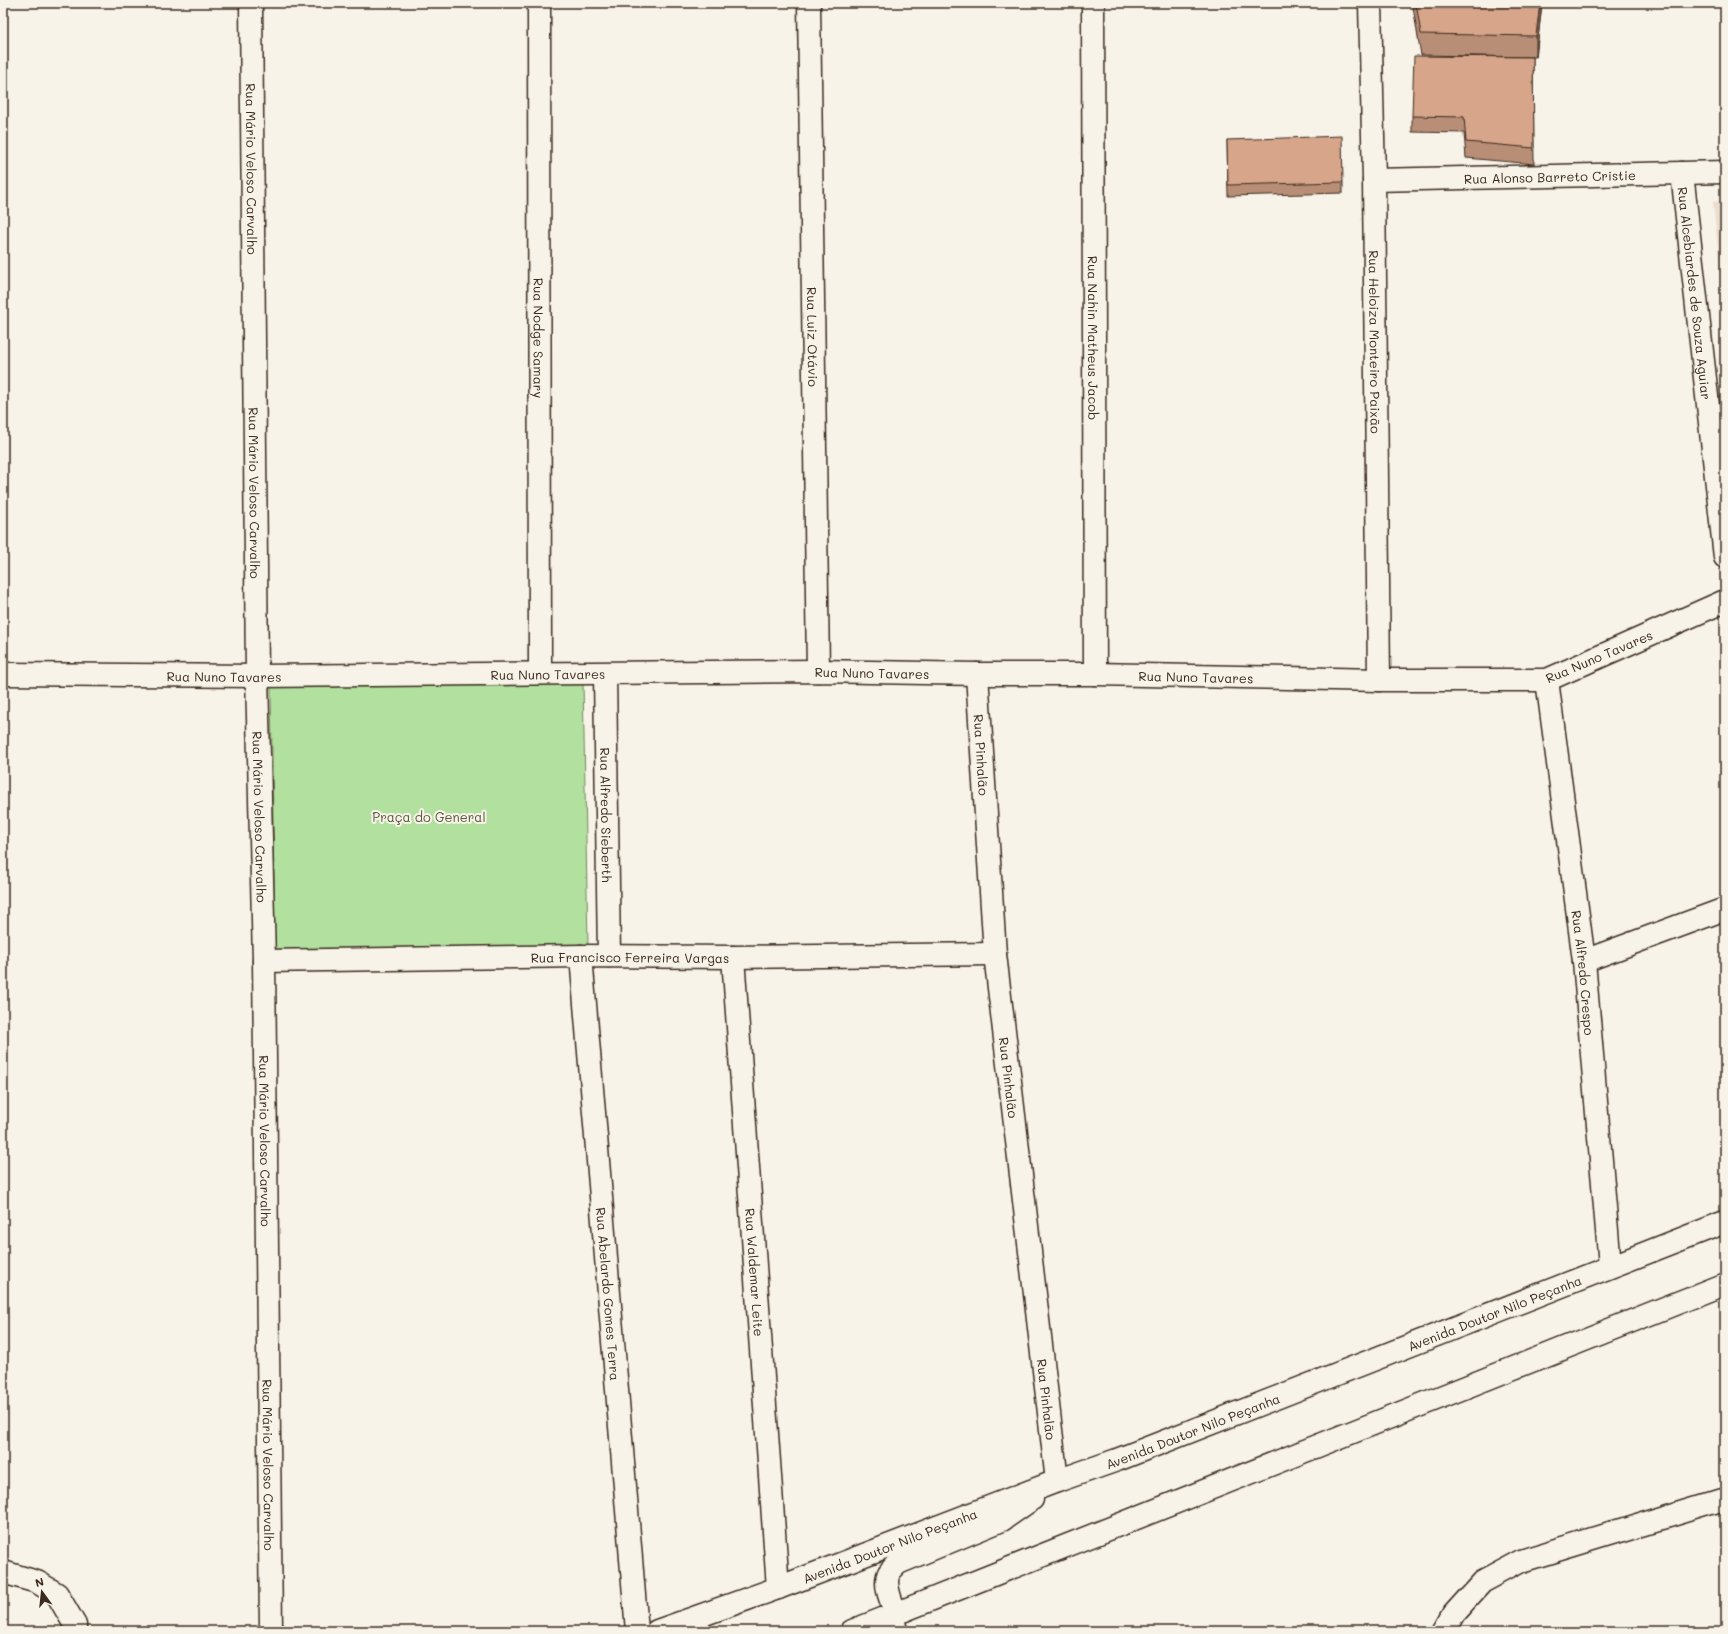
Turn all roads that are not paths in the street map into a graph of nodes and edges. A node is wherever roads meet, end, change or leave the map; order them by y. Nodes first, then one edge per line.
1 (251, 3) edge
2 (538, 3) edge
3 (809, 3) edge
4 (1093, 3) edge
5 (1370, 3) edge
6 (1725, 172) edge
7 (1682, 173) junction
8 (1374, 180) junction
9 (1725, 557) edge
10 (1725, 601) edge
11 (818, 671) junction
12 (3, 674) edge
13 (540, 674) junction
14 (605, 674) junction
15 (977, 674) junction
16 (1095, 674) junction
17 (257, 676) junction
18 (1379, 680) junction
19 (1547, 680) junction
20 (1725, 909) edge
21 (995, 954) junction
22 (581, 956) junction
23 (608, 956) junction
24 (733, 957) junction
25 (264, 961) junction
26 (1584, 961) junction
27 (1725, 1222) edge
28 (1610, 1266) junction
29 (1725, 1284) edge
30 (1057, 1481) junction
31 (1725, 1499) edge
32 (3, 1572) edge
33 (778, 1588) junction
34 (899, 1622) edge
35 (75, 1631) edge
36 (271, 1631) edge
37 (637, 1631) edge
38 (657, 1631) edge
39 (852, 1631) edge
40 (1444, 1631) edge

1 - 17 street, Rua Mário Veloso Carvalho
2 - 13 street, Rua Nodge Samary
3 - 11 street, Rua Luiz Otávio
4 - 16 street, Rua Nahin Matheus Jacob
5 - 8 street, Rua Heloiza Monteiro Paixão
6 - 7 street, Rua Alonso Barreto Cristie
7 - 8 street, Rua Alonso Barreto Cristie
7 - 9 street, Rua Alcebiardes de Souza Aguiar
8 - 18 street, Rua Heloiza Monteiro Paixão
10 - 19 street, Rua Nuno Tavares
11 - 14 street, Rua Nuno Tavares
11 - 15 street, Rua Nuno Tavares
12 - 17 street, Rua Nuno Tavares
13 - 14 street, Rua Nuno Tavares
13 - 17 street, Rua Nuno Tavares
14 - 23 street, Rua Alfredo Sieberth
15 - 16 street, Rua Nuno Tavares
15 - 21 street, Rua Pinhalão
16 - 18 street, Rua Nuno Tavares
17 - 25 street, Rua Mário Veloso Carvalho
18 - 19 street, Rua Nuno Tavares
19 - 26 street, Rua Alfredo Crespo
20 - 26 street
21 - 24 street, Rua Francisco Ferreira Vargas
21 - 30 street, Rua Pinhalão
22 - 23 street, Rua Francisco Ferreira Vargas
22 - 25 street, Rua Francisco Ferreira Vargas
22 - 37 street, Rua Abelardo Gomes Terra
23 - 24 street, Rua Francisco Ferreira Vargas
24 - 33 street, Rua Waldemar Leite
25 - 36 street, Rua Mário Veloso Carvalho
26 - 28 street, Rua Alfredo Crespo
27 - 28 street, Avenida Doutor Nilo Peçanha
28 - 30 street, Avenida Doutor Nilo Peçanha
29 - 34 street
30 - 33 street, Avenida Doutor Nilo Peçanha
30 - 34 street
31 - 40 street
32 - 35 street
33 - 38 street, Avenida Doutor Nilo Peçanha
34 - 39 street

